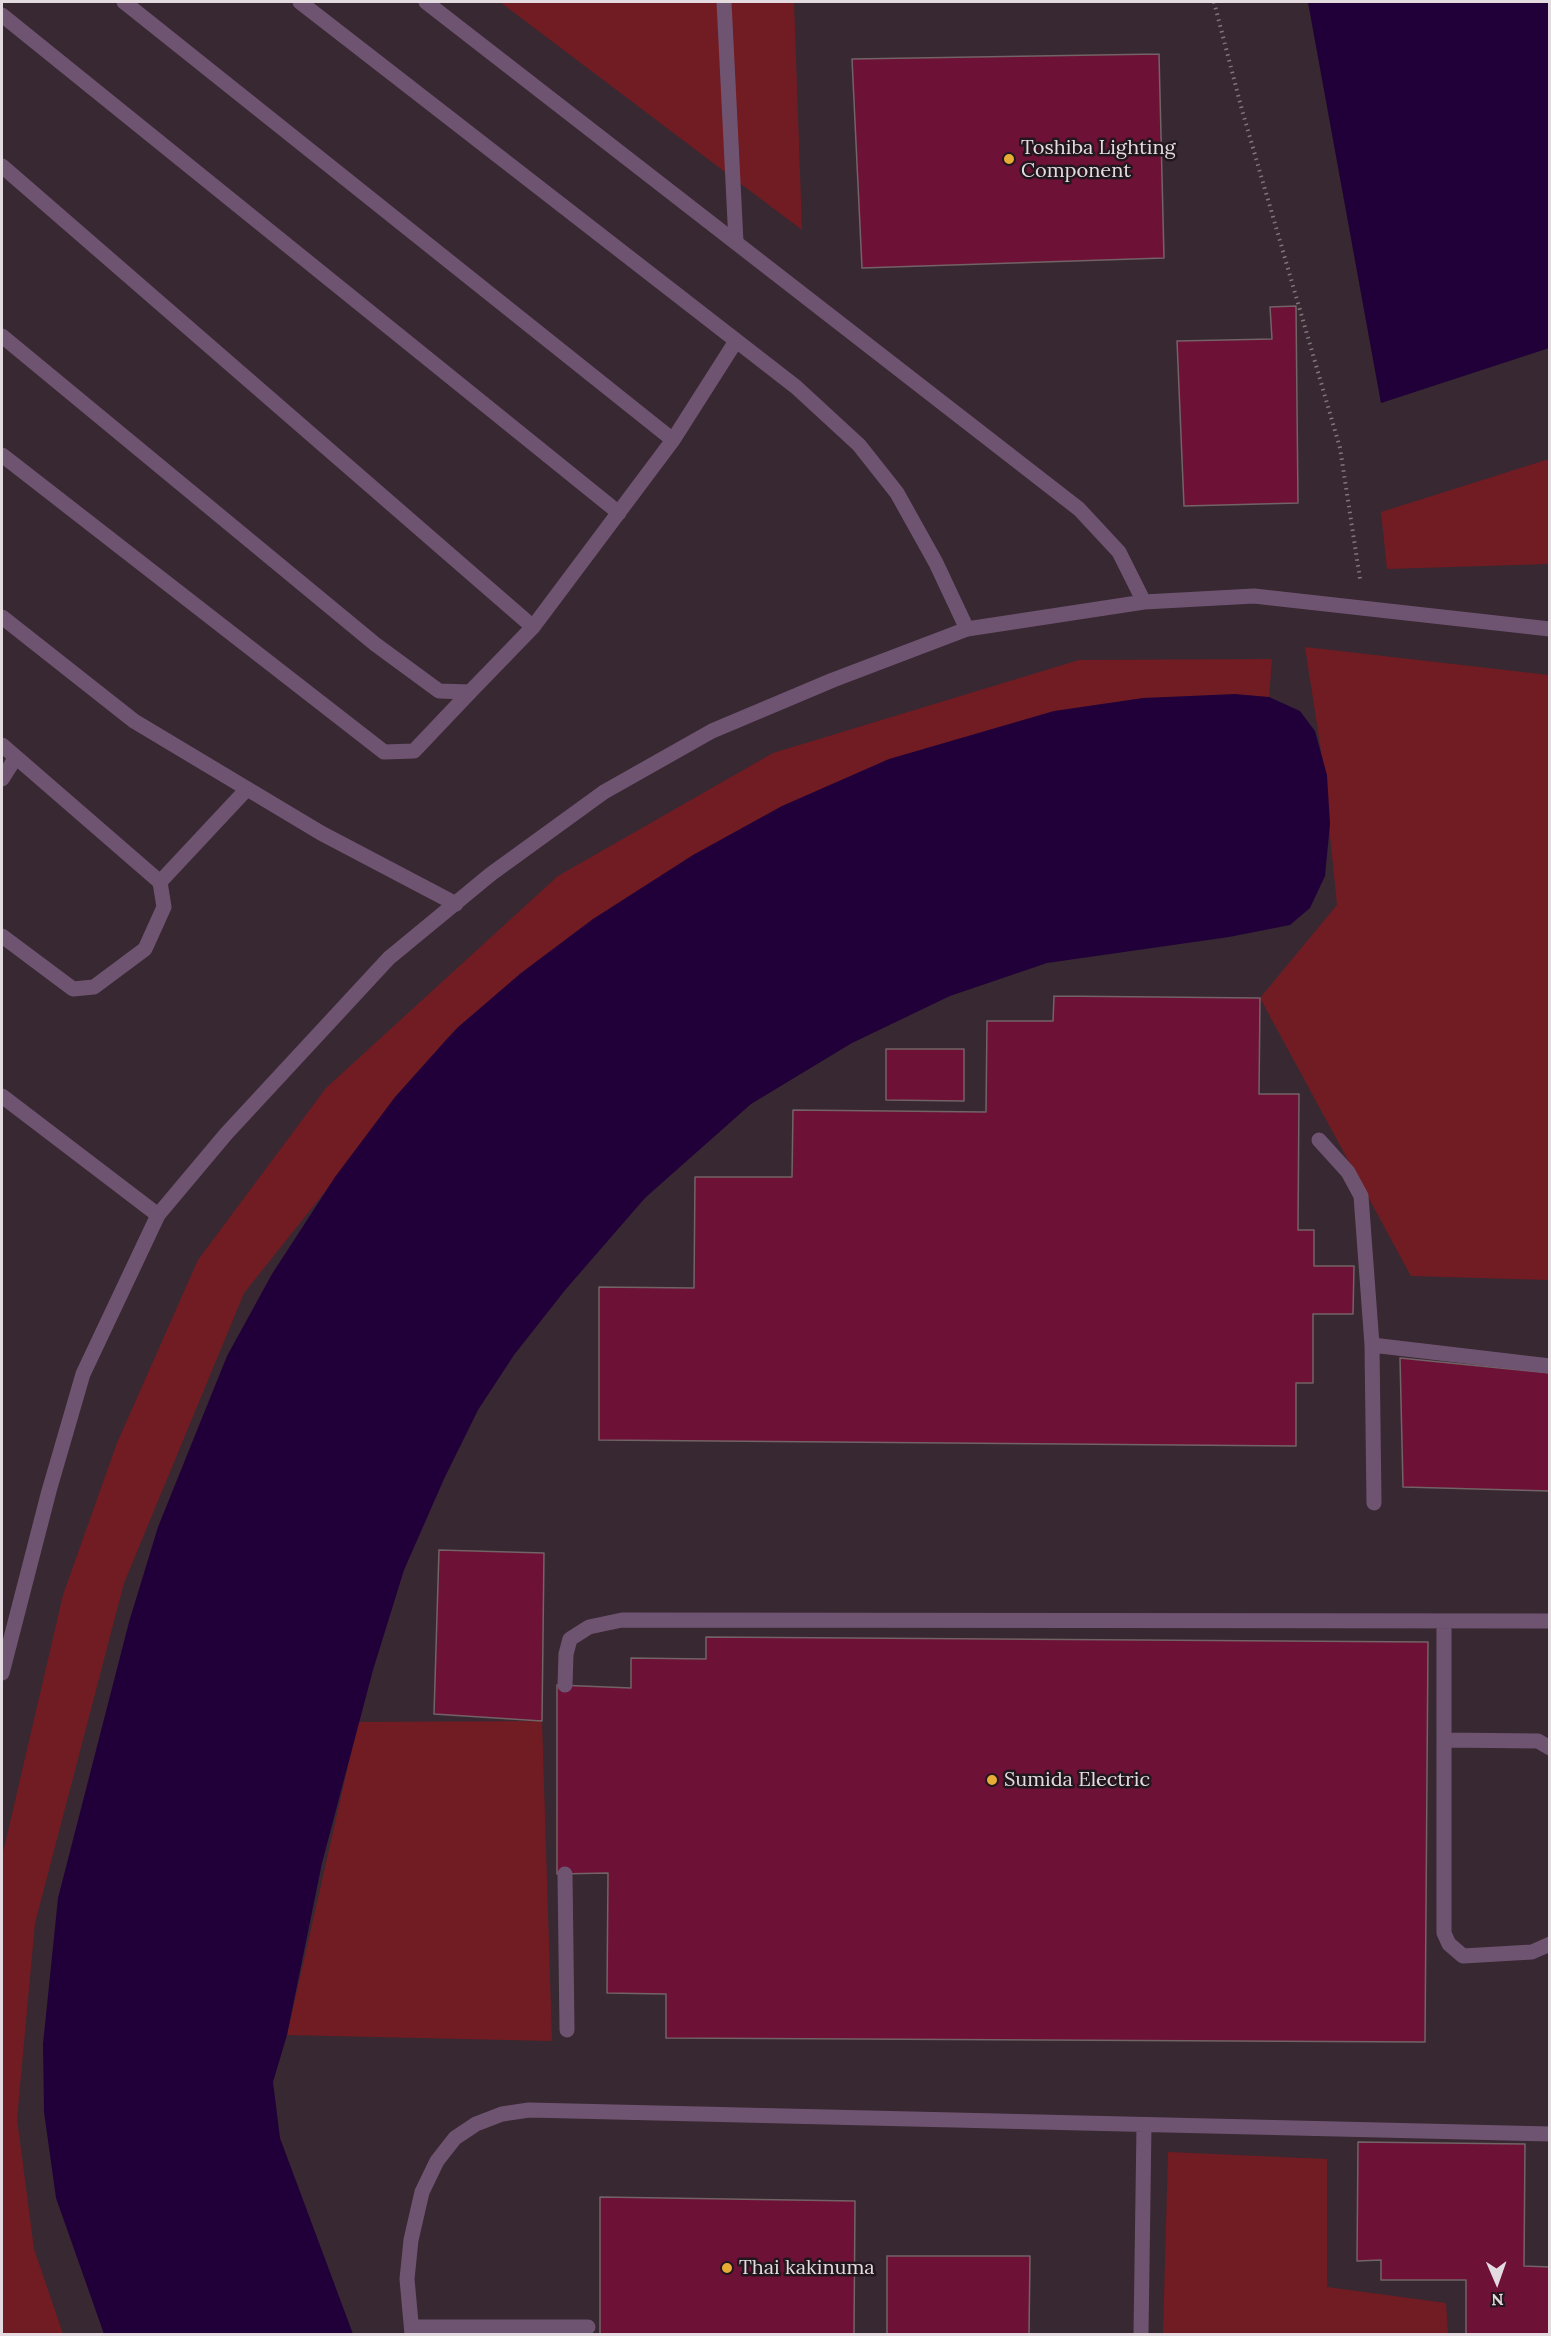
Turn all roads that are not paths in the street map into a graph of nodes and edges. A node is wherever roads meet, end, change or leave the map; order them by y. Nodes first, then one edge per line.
1 (124, 2) edge
2 (300, 2) edge
3 (426, 2) edge
4 (724, 2) edge
5 (2, 15) edge
6 (2, 166) edge
7 (736, 242) junction
8 (2, 336) edge
9 (736, 341) junction
10 (673, 440) junction
11 (2, 455) edge
12 (619, 513) junction
13 (1143, 602) junction
14 (2, 617) edge
15 (533, 627) junction
16 (967, 629) junction
17 (1550, 629) edge
18 (470, 692) junction
19 (2, 745) edge
20 (16, 757) junction
21 (2, 779) edge
22 (247, 789) junction
23 (159, 882) junction
24 (456, 904) junction
25 (2, 936) edge
26 (2, 1096) edge
27 (1319, 1140) dead end
28 (158, 1215) junction
29 (1372, 1345) junction
30 (1550, 1366) edge
31 (1374, 1503) dead end
32 (1444, 1622) junction
33 (1550, 1622) edge
34 (2, 1673) edge
35 (565, 1685) dead end
36 (1444, 1740) junction
37 (1550, 1748) edge
38 (565, 1874) dead end
39 (1550, 1944) edge
40 (567, 2030) dead end
41 (1144, 2125) junction
42 (1550, 2134) edge
43 (588, 2327) dead end
44 (412, 2331) edge
45 (1141, 2334) edge

1 - 10 street
2 - 9 street
3 - 7 street
4 - 7 street
5 - 12 street
6 - 15 street
7 - 13 street
8 - 18 street
9 - 10 street
9 - 16 street
10 - 12 street
11 - 18 street
12 - 15 street
13 - 16 street
13 - 17 street
14 - 22 street
15 - 18 street
16 - 24 street
19 - 20 street
20 - 21 street
20 - 23 street
22 - 23 street
22 - 24 street
23 - 25 street
24 - 28 street
26 - 28 street
27 - 29 street
28 - 34 street
29 - 30 street
29 - 31 street
32 - 33 street
32 - 35 street
32 - 36 street
36 - 37 street
36 - 39 street
38 - 40 street
41 - 42 street
41 - 44 street
41 - 45 street
43 - 44 street

